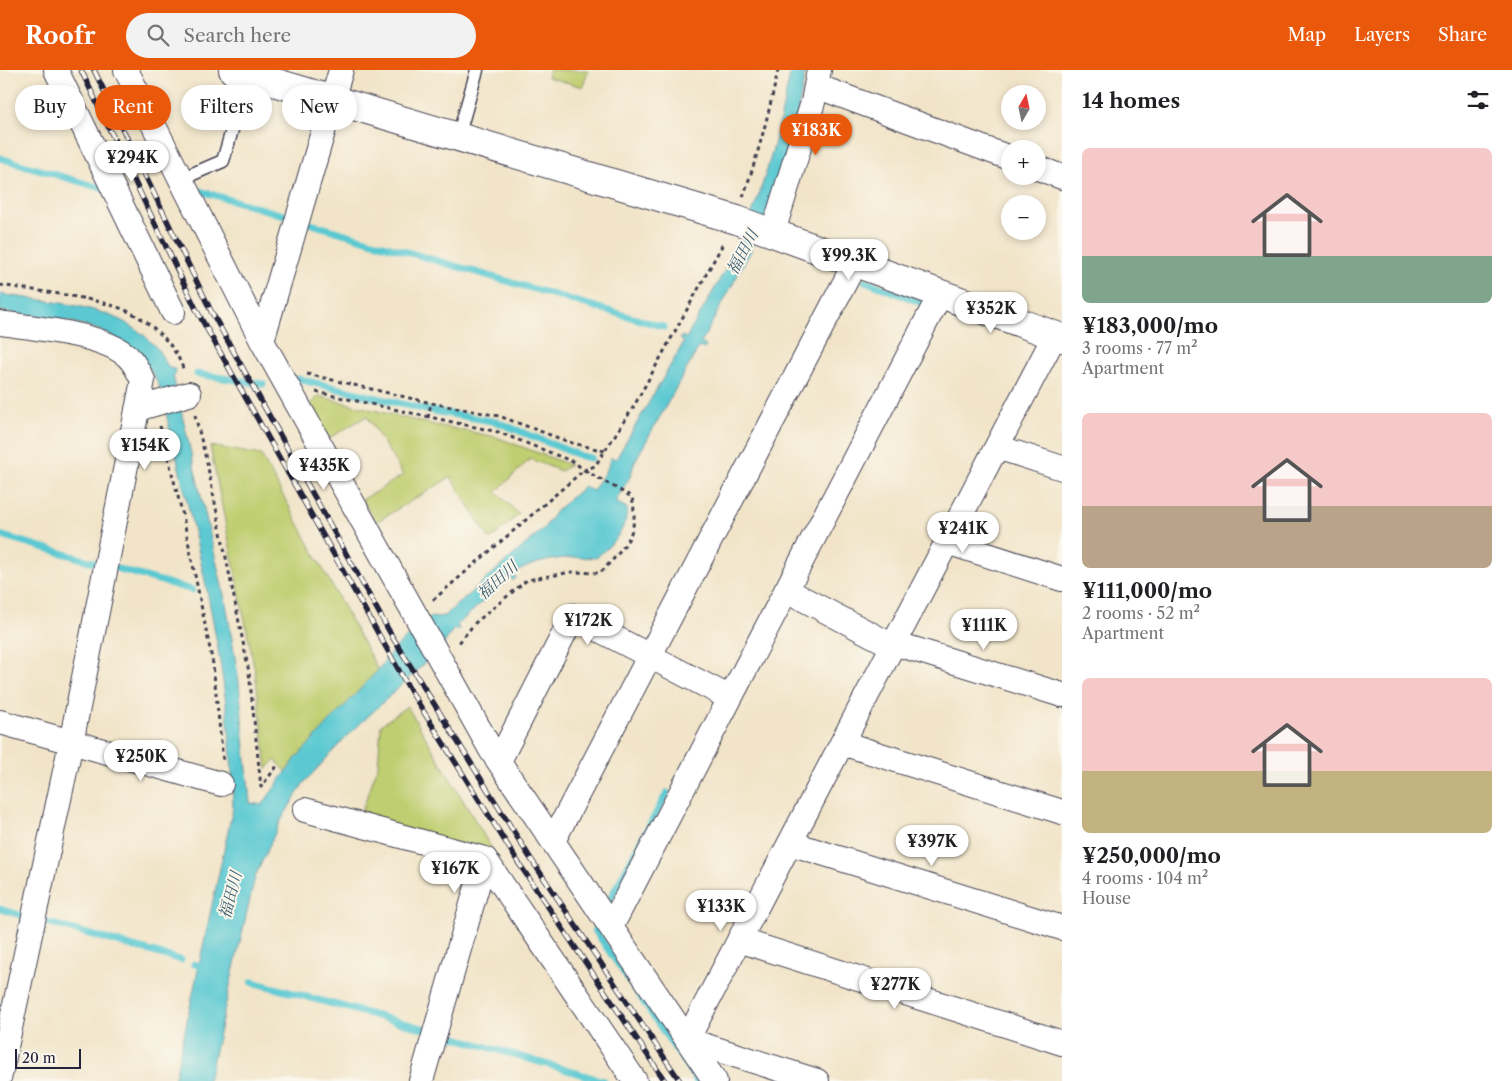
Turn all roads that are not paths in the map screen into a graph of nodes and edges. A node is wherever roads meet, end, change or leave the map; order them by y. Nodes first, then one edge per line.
1 (56, 70) edge
2 (126, 70) edge
3 (233, 70) edge
4 (342, 70) edge
5 (477, 70) edge
6 (817, 78) edge
7 (283, 85) edge
8 (338, 85) edge
9 (357, 107) edge
10 (231, 130) edge
11 (324, 130) edge
12 (458, 137) junction
13 (1001, 154) edge
14 (1046, 171) edge
15 (1062, 177) edge
16 (181, 179) junction
17 (772, 232) junction
18 (856, 261) junction
19 (941, 293) junction
20 (173, 312) dead end
21 (1, 327) edge
22 (1059, 336) edge
23 (262, 341) junction
24 (187, 395) road end
25 (150, 405) junction
26 (997, 447) junction
27 (1062, 468) edge
28 (947, 542) junction
29 (1062, 578) edge
30 (786, 590) junction
31 (894, 645) junction
32 (650, 656) junction
33 (1062, 696) edge
34 (730, 698) junction
35 (0, 722) edge
36 (71, 743) junction
37 (842, 743) junction
38 (499, 761) junction
39 (221, 784) road end
40 (305, 810) dead end
41 (1062, 812) edge
42 (553, 841) junction
43 (790, 843) junction
44 (485, 859) junction
45 (610, 927) junction
46 (1062, 928) edge
47 (739, 940) junction
48 (687, 1040) junction
49 (1062, 1043) edge
50 (0, 1075) edge
51 (421, 1081) edge
52 (635, 1081) edge
53 (715, 1081) edge
54 (817, 1081) edge

1 - 20 street
2 - 16 street
3 - 7 street
4 - 8 street
5 - 12 lane
6 - 13 street
6 - 17 street
9 - 12 street
10 - 16 lane
11 - 23 street
12 - 17 street
14 - 15 street
16 - 23 street
17 - 18 street
18 - 19 street
18 - 32 street
19 - 22 street
19 - 30 street
21 - 25 street
22 - 26 street
23 - 38 street
24 - 25 street
25 - 36 street
26 - 27 street
26 - 28 street
28 - 29 street
28 - 31 street
30 - 31 street
30 - 34 street
31 - 33 street
31 - 37 street
32 - 34 street
32 - 38 street
32 - 42 street
34 - 45 street
35 - 36 street
36 - 39 street
36 - 50 street
37 - 41 street
37 - 43 street
38 - 42 street
40 - 44 street
42 - 45 street
43 - 46 street
43 - 47 street
44 - 51 street
44 - 52 street
45 - 48 street
47 - 48 street
47 - 49 street
48 - 53 street
48 - 54 street

